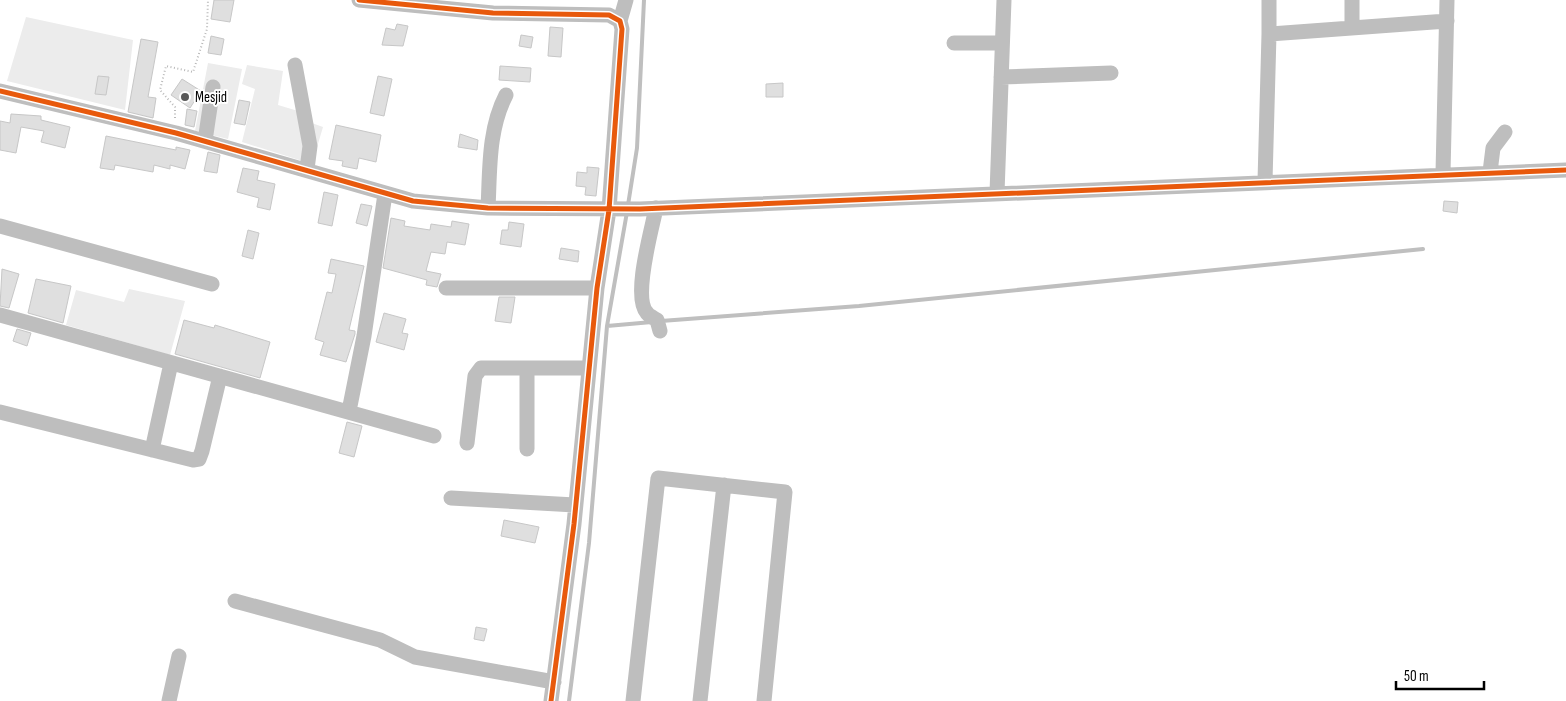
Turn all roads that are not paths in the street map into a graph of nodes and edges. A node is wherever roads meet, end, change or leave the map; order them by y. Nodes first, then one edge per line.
1 (358, 0) edge
2 (626, 0) edge
3 (1004, 0) edge
4 (1270, 0) edge
5 (1352, 0) edge
6 (1448, 0) edge
7 (620, 20) junction
8 (1447, 21) junction
9 (1352, 27) junction
10 (1269, 34) junction
11 (954, 43) dead end
12 (1002, 43) junction
13 (295, 65) dead end
14 (1111, 73) dead end
15 (1001, 77) junction
16 (213, 87) dead end
17 (0, 91) edge
18 (506, 95) dead end
19 (1505, 132) dead end
20 (205, 141) junction
21 (307, 169) junction
22 (1566, 170) edge
23 (1490, 172) junction
24 (1443, 174) junction
25 (1264, 181) junction
26 (996, 193) junction
27 (385, 194) junction
28 (488, 208) junction
29 (656, 208) junction
30 (613, 210) junction
31 (0, 226) edge
32 (212, 284) dead end
33 (446, 288) dead end
34 (597, 288) junction
35 (0, 315) edge
36 (658, 325) dead end
37 (171, 363) junction
38 (527, 368) junction
39 (588, 368) junction
40 (220, 376) junction
41 (349, 411) junction
42 (0, 412) edge
43 (434, 436) dead end
44 (467, 443) dead end
45 (526, 449) dead end
46 (152, 450) junction
47 (724, 485) junction
48 (451, 498) dead end
49 (575, 505) junction
50 (235, 601) dead end
51 (179, 656) dead end
52 (554, 682) junction
53 (169, 701) edge
54 (551, 701) edge
55 (633, 701) edge
56 (700, 701) edge
57 (764, 701) edge

1 - 7 street
2 - 7 street
3 - 12 street
4 - 10 street
5 - 9 street
6 - 8 street
7 - 30 street
8 - 9 street
8 - 24 street
9 - 10 street
10 - 25 street
11 - 12 street
12 - 15 street
13 - 21 street
14 - 15 street
15 - 26 street
16 - 20 street
17 - 20 street
18 - 28 street
19 - 23 street
20 - 21 street
21 - 27 street
22 - 23 street
23 - 24 street
24 - 25 street
25 - 26 street
26 - 29 street
27 - 28 street
27 - 41 street
28 - 30 street
29 - 30 street
29 - 36 street
30 - 34 street
31 - 32 street
33 - 34 street
34 - 39 street
35 - 37 street
37 - 40 street
37 - 46 street
38 - 39 street
38 - 44 street
38 - 45 street
39 - 49 street
40 - 41 street
40 - 46 street
41 - 43 street
42 - 46 street
47 - 55 street
47 - 56 street
47 - 57 street
48 - 49 street
49 - 52 street
50 - 52 street
51 - 53 street
52 - 54 street

